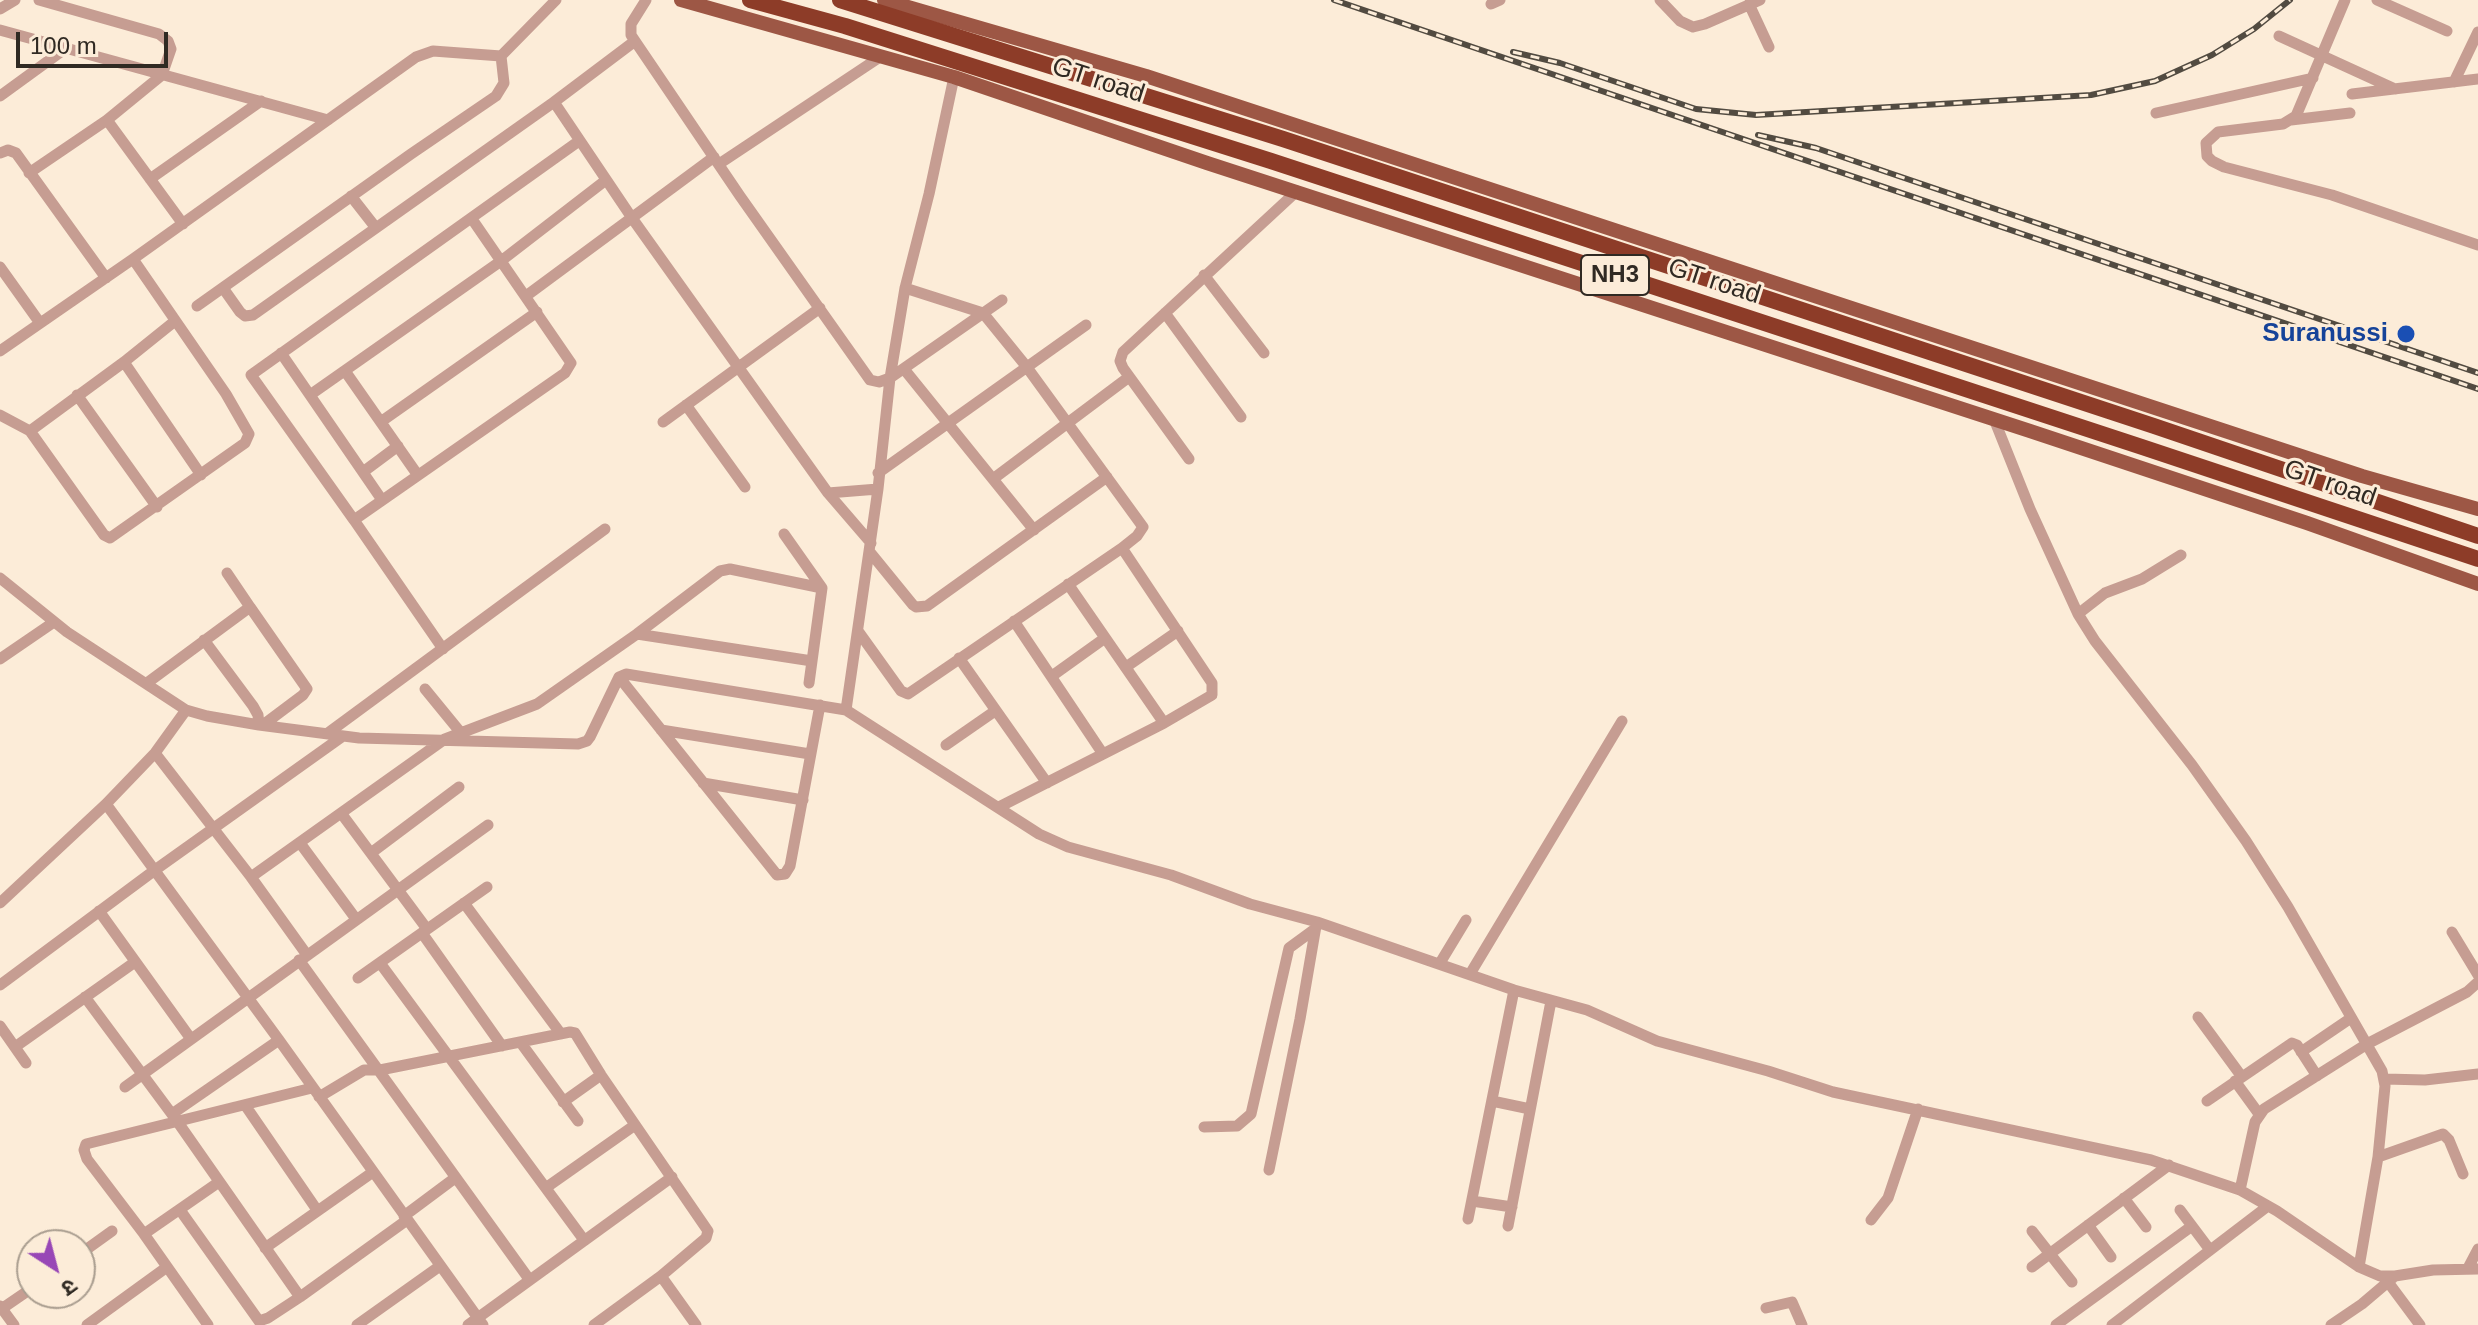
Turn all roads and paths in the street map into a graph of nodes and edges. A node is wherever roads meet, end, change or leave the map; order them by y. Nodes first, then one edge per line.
1 (15, 0) edge
2 (39, 0) edge
3 (556, 0) edge
4 (646, 0) edge
5 (681, 0) edge
6 (750, 0) edge
7 (840, 0) edge
8 (884, 0) edge
9 (1660, 0) edge
10 (2345, 0) edge
11 (2377, 0) edge
12 (1754, 2) edge
13 (1730, 5) edge
14 (0, 9) edge
15 (0, 30) edge
16 (2447, 31) dead end
17 (2478, 32) edge
18 (2279, 36) dead end
19 (635, 41) junction
20 (1769, 47) dead end
21 (66, 48) junction
22 (2323, 55) junction
23 (501, 56) junction
24 (880, 57) junction
25 (162, 75) junction
26 (954, 77) junction
27 (2313, 78) junction
28 (2478, 79) edge
29 (2454, 82) junction
30 (2395, 89) junction
31 (2352, 94) dead end
32 (0, 96) edge
33 (261, 101) junction
34 (554, 102) junction
35 (2156, 113) dead end
36 (2350, 113) dead end
37 (107, 120) junction
38 (328, 120) junction
39 (2291, 120) junction
40 (579, 141) junction
41 (0, 153) edge
42 (716, 161) junction
43 (29, 173) junction
44 (150, 179) junction
45 (606, 180) junction
46 (1297, 191) junction
47 (351, 196) junction
48 (632, 218) junction
49 (472, 219) junction
50 (183, 224) junction
51 (376, 228) junction
52 (2478, 245) edge
53 (133, 259) junction
54 (501, 261) junction
55 (0, 267) edge
56 (1204, 275) junction
57 (106, 278) junction
58 (223, 288) junction
59 (905, 288) junction
60 (526, 296) junction
61 (1002, 300) dead end
62 (197, 306) dead end
63 (820, 308) junction
64 (537, 312) junction
65 (983, 313) junction
66 (1165, 313) junction
67 (175, 321) junction
68 (40, 323) junction
69 (1086, 325) dead end
70 (0, 351) edge
71 (281, 353) junction
72 (1264, 353) dead end
73 (124, 362) junction
74 (738, 366) junction
75 (1026, 366) junction
76 (904, 369) junction
77 (345, 371) junction
78 (1129, 377) junction
79 (890, 378) junction
80 (77, 395) junction
81 (310, 395) junction
82 (686, 405) junction
83 (0, 415) edge
84 (1241, 417) dead end
85 (1994, 419) junction
86 (382, 421) junction
87 (663, 422) dead end
88 (1068, 423) junction
89 (947, 424) junction
90 (30, 431) junction
91 (398, 446) junction
92 (1189, 459) dead end
93 (363, 472) junction
94 (878, 473) junction
95 (417, 474) junction
96 (201, 475) junction
97 (1107, 477) junction
98 (993, 479) junction
99 (745, 487) dead end
100 (878, 489) junction
101 (828, 493) junction
102 (382, 500) junction
103 (157, 507) junction
104 (2478, 509) edge
105 (354, 520) junction
106 (605, 529) dead end
107 (1034, 530) junction
108 (784, 534) dead end
109 (2478, 536) edge
110 (870, 547) junction
111 (1122, 548) junction
112 (2181, 555) dead end
113 (2478, 559) edge
114 (227, 573) dead end
115 (1, 580) edge
116 (1068, 584) junction
117 (2478, 584) edge
118 (822, 588) junction
119 (250, 607) junction
120 (2078, 614) junction
121 (1014, 621) junction
122 (54, 622) junction
123 (858, 631) junction
124 (1178, 631) junction
125 (637, 634) junction
126 (1105, 638) junction
127 (204, 640) junction
128 (443, 649) junction
129 (959, 658) junction
130 (0, 659) edge
131 (812, 661) junction
132 (1126, 667) junction
133 (1052, 676) junction
134 (619, 677) junction
135 (147, 683) junction
136 (809, 683) dead end
137 (425, 689) dead end
138 (820, 705) junction
139 (186, 710) junction
140 (846, 710) junction
141 (995, 711) junction
142 (1622, 721) dead end
143 (1164, 723) junction
144 (261, 725) junction
145 (661, 730) junction
146 (328, 733) junction
147 (461, 733) junction
148 (343, 736) junction
149 (445, 739) junction
150 (946, 745) dead end
151 (155, 753) junction
152 (810, 754) junction
153 (1103, 754) junction
154 (703, 783) junction
155 (1047, 783) junction
156 (459, 787) dead end
157 (803, 800) junction
158 (106, 804) junction
159 (999, 807) junction
160 (341, 813) junction
161 (488, 825) dead end
162 (214, 828) junction
163 (300, 843) junction
164 (371, 853) junction
165 (155, 870) junction
166 (251, 877) junction
167 (487, 887) dead end
168 (398, 890) junction
169 (0, 903) edge
170 (464, 903) junction
171 (99, 911) junction
172 (356, 919) junction
173 (1466, 920) dead end
174 (1316, 925) junction
175 (424, 931) junction
176 (2452, 932) dead end
177 (303, 958) junction
178 (135, 962) junction
179 (380, 963) junction
180 (1440, 963) junction
181 (1470, 974) junction
182 (2478, 975) edge
183 (358, 978) dead end
184 (2478, 982) edge
185 (0, 985) edge
186 (1514, 990) junction
187 (85, 997) junction
188 (248, 998) junction
189 (1551, 1001) junction
190 (2198, 1017) dead end
191 (2351, 1018) junction
192 (0, 1027) edge
193 (561, 1034) junction
194 (191, 1039) junction
195 (279, 1040) junction
196 (521, 1043) junction
197 (2367, 1044) junction
198 (502, 1046) junction
199 (15, 1047) junction
200 (2301, 1052) junction
201 (449, 1057) junction
202 (26, 1063) dead end
203 (380, 1070) junction
204 (142, 1074) junction
205 (2478, 1074) edge
206 (601, 1075) junction
207 (2317, 1076) junction
208 (2238, 1079) junction
209 (2385, 1079) junction
210 (125, 1087) dead end
211 (315, 1092) junction
212 (1492, 1101) junction
213 (2207, 1101) dead end
214 (563, 1102) junction
215 (245, 1105) junction
216 (1530, 1109) junction
217 (1918, 1109) junction
218 (2259, 1114) junction
219 (175, 1118) junction
220 (578, 1121) dead end
221 (635, 1125) junction
222 (1204, 1127) dead end
223 (2378, 1157) junction
224 (2169, 1165) junction
225 (1269, 1170) dead end
226 (373, 1172) junction
227 (2463, 1174) dead end
228 (672, 1177) junction
229 (455, 1178) junction
230 (219, 1182) junction
231 (547, 1187) junction
232 (2240, 1190) junction
233 (2124, 1198) junction
234 (1472, 1201) junction
235 (2268, 1206) junction
236 (1512, 1207) junction
237 (180, 1210) junction
238 (317, 1210) junction
239 (2180, 1210) dead end
240 (406, 1218) junction
241 (1468, 1219) dead end
242 (1871, 1220) dead end
243 (2088, 1225) junction
244 (1508, 1226) dead end
245 (2192, 1226) junction
246 (2146, 1227) dead end
247 (112, 1231) dead end
248 (2032, 1231) dead end
249 (144, 1234) junction
250 (584, 1240) junction
251 (96, 1242) edge
252 (265, 1248) junction
253 (2478, 1249) edge
254 (2210, 1250) junction
255 (2050, 1254) junction
256 (2111, 1257) dead end
257 (440, 1266) junction
258 (167, 1267) junction
259 (2032, 1267) dead end
260 (2359, 1267) junction
261 (2473, 1269) edge
262 (661, 1276) junction
263 (529, 1279) junction
264 (2391, 1279) junction
265 (2072, 1282) dead end
266 (300, 1297) junction
267 (1, 1308) edge
268 (1766, 1308) dead end
269 (252, 1320) edge
270 (476, 1323) edge
271 (600, 1323) edge
272 (2063, 1323) edge
273 (14, 1325) edge
274 (87, 1325) edge
275 (208, 1325) edge
276 (357, 1325) edge
277 (696, 1325) edge
278 (1802, 1325) edge
279 (2112, 1325) edge
280 (2331, 1325) edge
281 (2420, 1325) edge

1 - 14 street
2 - 25 street
3 - 23 street
4 - 19 street
5 - 24 main road
6 - 113 highway, GT road / NH3
7 - 109 highway, GT road / NH3
8 - 104 main road
9 - 13 street
10 - 22 street
11 - 16 street
12 - 13 street
12 - 20 street
15 - 21 street
17 - 29 street
18 - 22 street
19 - 34 street
19 - 42 street
21 - 25 street
21 - 32 street
22 - 27 street
22 - 30 street
23 - 38 street
23 - 47 street
24 - 26 main road
24 - 42 street
25 - 33 street
25 - 37 street
26 - 46 main road
26 - 59 street
27 - 35 street
27 - 39 street
28 - 29 street
29 - 30 street
30 - 31 street
33 - 38 street
33 - 44 street
34 - 40 street
34 - 51 street
36 - 39 street
37 - 43 street
37 - 44 street
38 - 50 street
39 - 52 street
40 - 45 street
40 - 49 street
41 - 43 street
42 - 48 street
42 - 63 street
43 - 57 street
44 - 50 street
45 - 48 street
45 - 54 street
46 - 56 street
46 - 85 main road
47 - 51 street
47 - 58 street
48 - 60 street
48 - 74 street
49 - 54 street
49 - 71 street
50 - 53 street
51 - 58 street
53 - 57 street
53 - 67 street
54 - 60 street
54 - 77 street
55 - 68 street
56 - 66 street
56 - 72 street
57 - 68 street
58 - 62 street
59 - 65 street
59 - 79 street
60 - 64 street
61 - 65 street
63 - 74 street
63 - 79 street
64 - 86 street
64 - 95 street
65 - 75 street
65 - 76 street
66 - 78 street
66 - 84 street
67 - 73 street
67 - 96 street
68 - 70 street
69 - 75 street
71 - 81 street
71 - 105 street
73 - 80 street
73 - 96 street
74 - 82 street
74 - 101 street
75 - 88 street
75 - 89 street
76 - 79 street
76 - 89 street
77 - 81 street
77 - 86 street
78 - 88 street
78 - 92 street
79 - 94 street
80 - 90 street
80 - 103 street
81 - 93 street
82 - 87 street
82 - 99 street
83 - 90 street
85 - 117 main road
85 - 120 street
86 - 91 street
88 - 97 street
88 - 98 street
89 - 94 street
89 - 98 street
90 - 103 street
91 - 93 street
91 - 95 street
93 - 102 street
94 - 100 street
95 - 102 street
96 - 103 street
97 - 107 street
97 - 111 street
98 - 107 street
100 - 101 street
100 - 110 street
101 - 110 street
102 - 105 street
105 - 128 street
106 - 128 street
107 - 110 street
108 - 118 street
110 - 123 street
111 - 116 street
111 - 124 street
112 - 120 street
114 - 119 street
115 - 122 street
116 - 121 street
116 - 126 street
118 - 125 street
118 - 131 street
119 - 127 street
119 - 144 street
120 - 191 street
121 - 129 street
121 - 133 street
122 - 130 street
122 - 135 street
123 - 129 street
123 - 140 street
124 - 132 street
124 - 143 street
125 - 131 street
125 - 147 street
126 - 132 street
126 - 133 street
127 - 135 street
127 - 144 street
128 - 146 street
129 - 141 street
131 - 136 street
132 - 143 street
133 - 153 street
134 - 138 street
134 - 145 street
134 - 149 street
135 - 139 street
137 - 147 street
138 - 140 street
138 - 152 street
139 - 144 street
139 - 151 street
140 - 159 street
141 - 150 street
141 - 155 street
142 - 181 street
143 - 153 street
144 - 146 street
145 - 152 street
145 - 154 street
146 - 148 street
147 - 149 street
148 - 149 street
148 - 162 street
149 - 160 street
151 - 158 street
151 - 162 street
152 - 157 street
153 - 155 street
154 - 157 street
154 - 157 street
155 - 159 street
156 - 164 street
158 - 165 street
158 - 169 street
159 - 174 street
160 - 163 street
160 - 164 street
161 - 168 street
162 - 165 street
162 - 166 street
163 - 166 street
163 - 172 street
164 - 168 street
165 - 171 street
165 - 188 street
166 - 177 street
167 - 170 street
168 - 172 street
168 - 175 street
170 - 175 street
170 - 193 street
171 - 178 street
171 - 185 street
172 - 177 street
173 - 180 street
174 - 180 street
174 - 222 street
174 - 225 street
175 - 179 street
175 - 198 street
176 - 182 street
177 - 188 street
177 - 203 street
178 - 187 street
178 - 194 street
179 - 183 street
179 - 201 street
180 - 181 street
181 - 186 street
184 - 197 street
186 - 189 street
186 - 212 street
187 - 199 street
187 - 204 street
188 - 194 street
188 - 195 street
189 - 216 street
189 - 217 street
190 - 208 street
191 - 197 street
191 - 200 street
192 - 199 street
193 - 196 street
193 - 206 street
194 - 204 street
195 - 211 street
195 - 219 street
196 - 198 street
196 - 214 street
197 - 207 street
197 - 209 street
198 - 201 street
199 - 202 street
200 - 207 street
200 - 208 street
201 - 203 street
201 - 231 street
203 - 211 street
203 - 229 street
204 - 210 street
204 - 219 street
205 - 209 street
206 - 214 street
206 - 221 street
207 - 218 street
208 - 213 street
208 - 218 street
209 - 223 street
211 - 215 street
211 - 226 street
212 - 216 street
212 - 234 street
214 - 220 street
215 - 219 street
215 - 238 street
216 - 236 street
217 - 224 street
217 - 242 street
218 - 232 street
219 - 230 street
219 - 249 street
221 - 228 street
221 - 231 street
223 - 227 street
223 - 260 street
224 - 232 street
224 - 233 street
226 - 238 street
226 - 240 street
228 - 250 street
228 - 262 street
229 - 240 street
229 - 263 street
230 - 237 street
230 - 252 street
231 - 250 street
232 - 235 street
233 - 243 street
233 - 246 street
234 - 236 street
234 - 241 street
235 - 254 street
235 - 260 street
236 - 244 street
237 - 249 street
237 - 269 street
238 - 252 street
239 - 245 street
240 - 257 street
240 - 266 street
243 - 255 street
243 - 256 street
245 - 254 street
245 - 272 street
247 - 251 street
248 - 255 street
249 - 258 street
250 - 263 street
252 - 266 street
253 - 261 street
254 - 279 street
255 - 259 street
255 - 265 street
257 - 270 street
257 - 276 street
258 - 274 street
258 - 275 street
260 - 264 street
261 - 264 street
262 - 271 street
262 - 277 street
263 - 270 street
264 - 280 street
264 - 281 street
266 - 269 street
267 - 273 street
268 - 278 street

